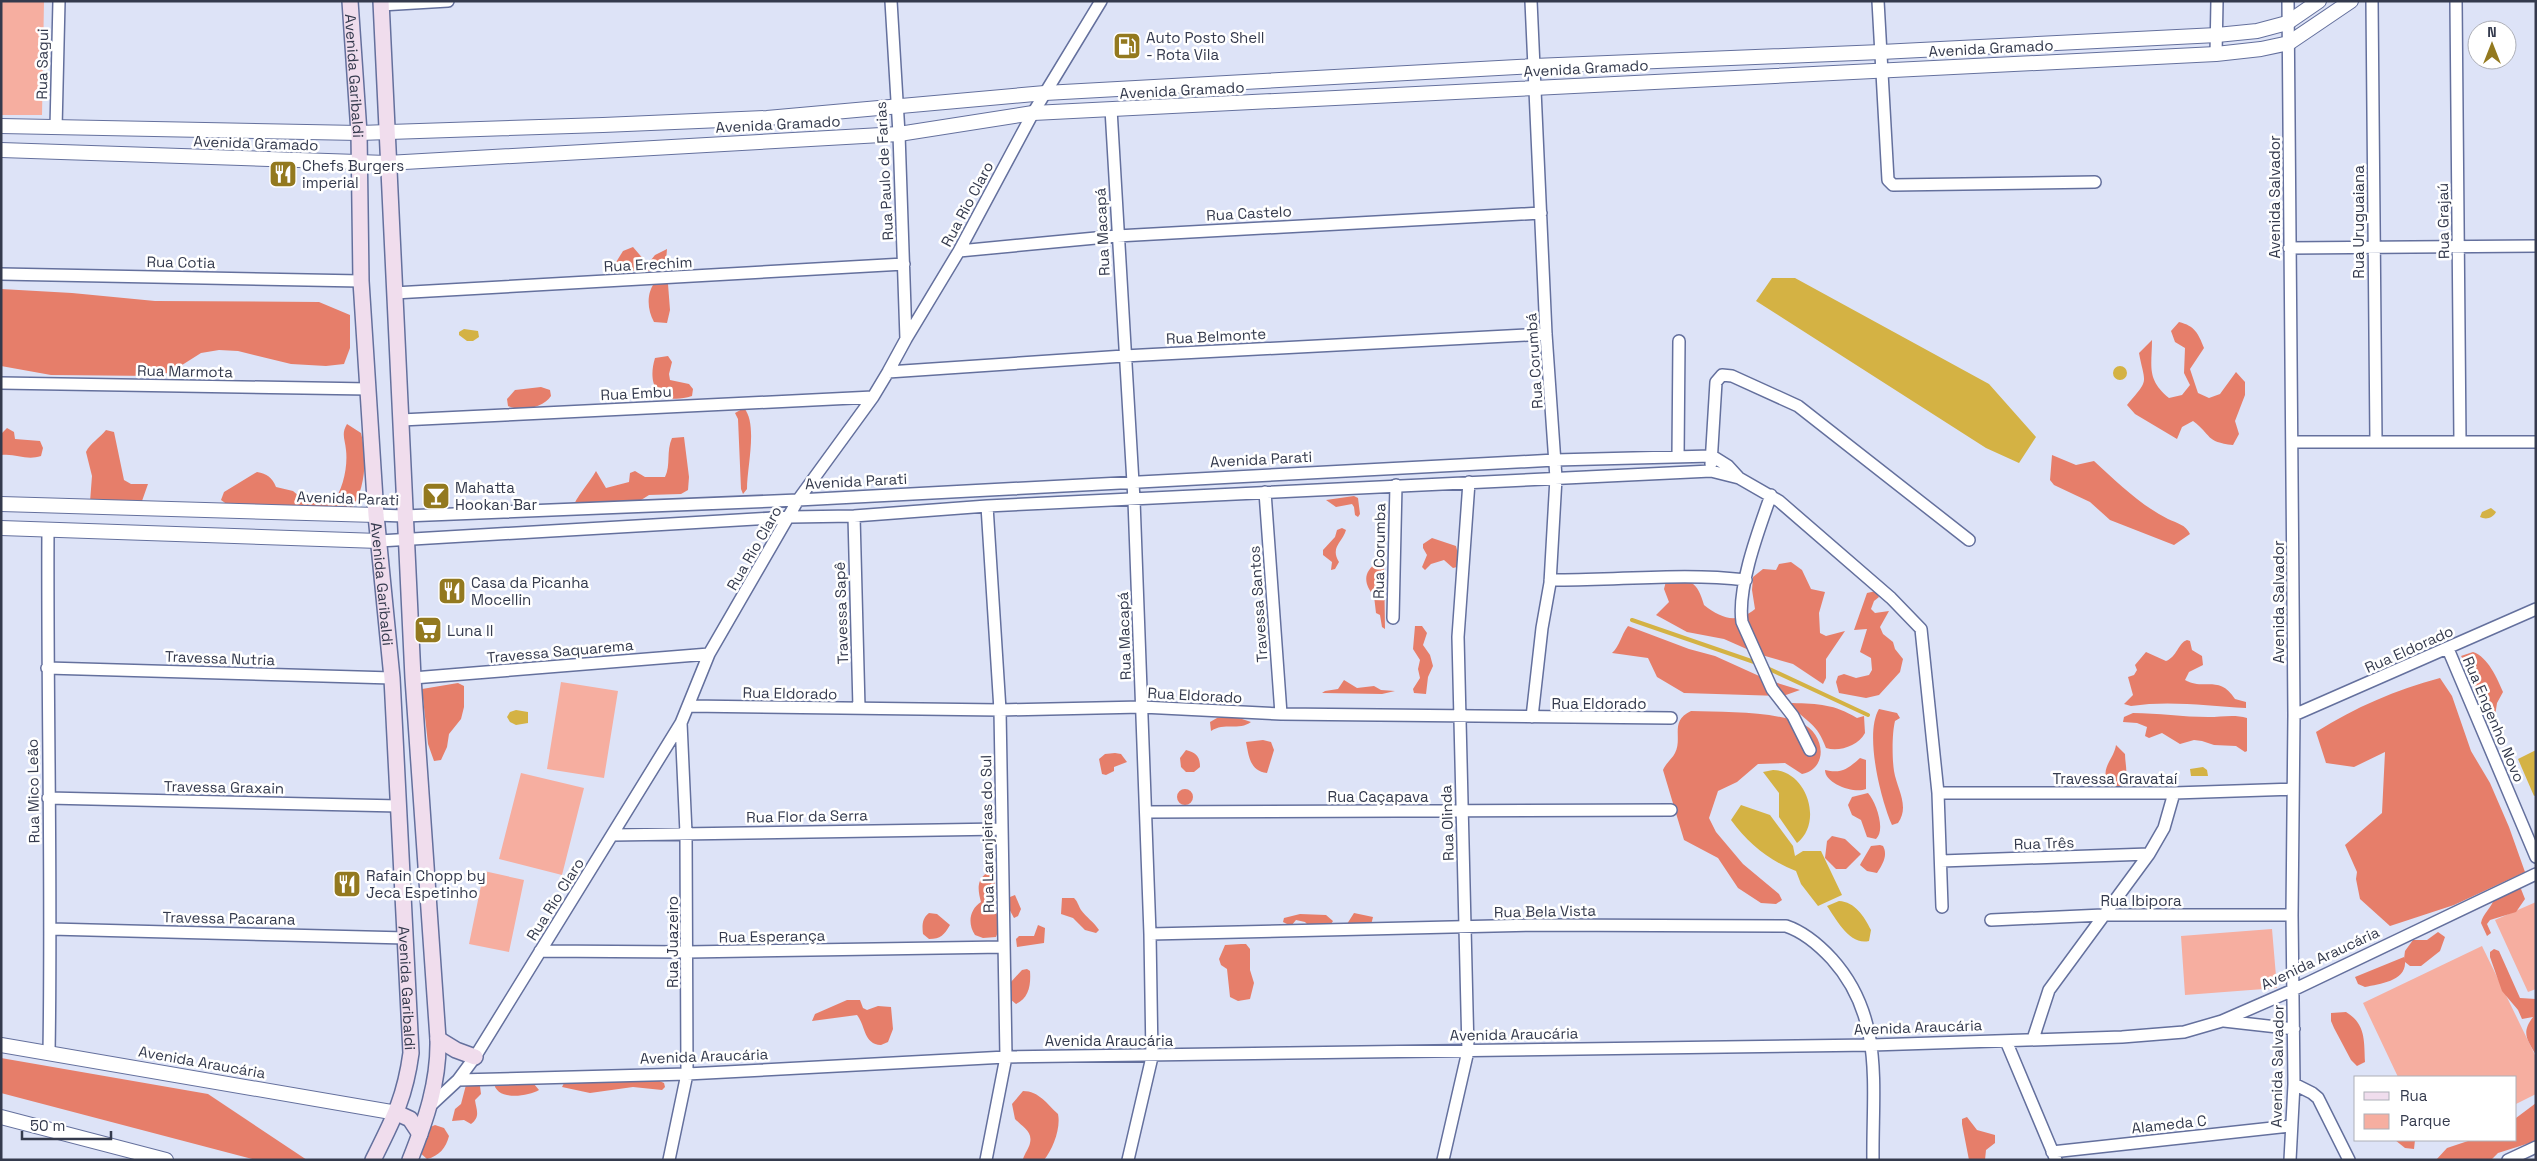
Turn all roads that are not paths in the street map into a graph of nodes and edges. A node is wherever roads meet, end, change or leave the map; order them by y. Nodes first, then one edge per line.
1 (59, 1) edge
2 (350, 1) edge
3 (448, 1) edge
4 (891, 1) edge
5 (1102, 1) edge
6 (1531, 1) edge
7 (1878, 1) edge
8 (2217, 1) edge
9 (2288, 1) edge
10 (2319, 1) edge
11 (2352, 1) edge
12 (2372, 1) edge
13 (2456, 1) edge
14 (381, 3) edge
15 (2287, 23) junction
16 (2217, 35) junction
17 (2288, 43) junction
18 (1880, 52) junction
19 (2216, 54) junction
20 (1534, 66) junction
21 (1884, 70) junction
22 (1535, 87) junction
23 (1044, 93) junction
24 (896, 108) junction
25 (1111, 110) junction
26 (1033, 113) junction
27 (767, 118) junction
28 (603, 125) junction
29 (1, 126) edge
30 (56, 128) junction
31 (385, 131) junction
32 (358, 133) junction
33 (899, 134) junction
34 (770, 141) junction
35 (606, 149) junction
36 (1, 150) edge
37 (358, 164) junction
38 (387, 164) junction
39 (2095, 182) dead end
40 (1541, 212) junction
41 (1117, 236) junction
42 (2536, 246) edge
43 (2289, 248) junction
44 (2458, 248) junction
45 (2373, 249) junction
46 (959, 251) junction
47 (904, 264) junction
48 (1, 274) edge
49 (361, 281) junction
50 (394, 293) junction
51 (1546, 334) junction
52 (906, 339) junction
53 (1679, 341) dead end
54 (1124, 356) junction
55 (888, 372) junction
56 (1, 383) edge
57 (369, 389) junction
58 (873, 397) junction
59 (401, 420) junction
60 (2460, 441) junction
61 (2292, 442) junction
62 (2376, 442) junction
63 (2536, 442) edge
64 (1712, 456) junction
65 (1678, 457) junction
66 (1555, 460) junction
67 (1711, 471) junction
68 (1556, 478) junction
69 (1739, 478) junction
70 (1133, 482) junction
71 (1469, 482) junction
72 (1396, 484) junction
73 (1265, 492) junction
74 (1770, 495) junction
75 (798, 500) junction
76 (1134, 500) junction
77 (1, 504) edge
78 (987, 506) junction
79 (376, 515) junction
80 (404, 516) junction
81 (854, 516) junction
82 (790, 517) junction
83 (1, 528) edge
84 (48, 529) junction
85 (1968, 540) dead end
86 (379, 541) junction
87 (405, 541) junction
88 (1550, 580) junction
89 (1746, 580) junction
90 (2536, 609) edge
91 (1393, 618) dead end
92 (2448, 649) junction
93 (709, 654) junction
94 (47, 668) junction
95 (392, 678) junction
96 (413, 678) junction
97 (688, 706) junction
98 (1142, 707) junction
99 (859, 708) junction
100 (1000, 710) junction
101 (1281, 714) junction
102 (2294, 715) junction
103 (1460, 716) junction
104 (1532, 717) junction
105 (1670, 718) dead end
106 (681, 723) junction
107 (1810, 750) dead end
108 (2292, 790) junction
109 (1938, 793) junction
110 (2174, 793) junction
111 (48, 798) junction
112 (399, 806) junction
113 (1461, 810) junction
114 (1670, 810) dead end
115 (1146, 812) junction
116 (1002, 829) junction
117 (686, 833) junction
118 (612, 835) junction
119 (2149, 854) junction
120 (2536, 857) edge
121 (1941, 861) junction
122 (2536, 874) edge
123 (1942, 907) dead end
124 (2102, 915) junction
125 (2292, 915) junction
126 (1991, 920) dead end
127 (1466, 927) junction
128 (51, 929) junction
129 (1150, 934) junction
130 (406, 938) junction
131 (1004, 947) junction
132 (540, 951) junction
133 (687, 952) junction
134 (2293, 990) junction
135 (2222, 1021) junction
136 (2294, 1029) junction
137 (438, 1039) junction
138 (2033, 1039) junction
139 (2006, 1040) junction
140 (1, 1045) edge
141 (1872, 1046) junction
142 (1468, 1051) junction
143 (49, 1052) junction
144 (475, 1056) junction
145 (1152, 1056) junction
146 (1006, 1057) junction
147 (688, 1074) junction
148 (458, 1080) junction
149 (2294, 1084) junction
150 (430, 1106) junction
151 (397, 1113) junction
152 (1, 1117) edge
153 (2290, 1126) junction
154 (420, 1134) junction
155 (2536, 1146) edge
156 (2054, 1156) edge
157 (166, 1160) edge
158 (373, 1160) edge
159 (410, 1160) edge
160 (669, 1160) edge
161 (986, 1160) edge
162 (1128, 1160) edge
163 (1443, 1160) edge
164 (1873, 1160) edge
165 (2290, 1160) edge
166 (2348, 1160) edge
167 (2508, 1160) edge

1 - 30 street, Rua Sagui
2 - 32 main road, Avenida Garibaldi
3 - 14 street
4 - 24 street, Rua Paulo de Farias
5 - 23 street, Rua Rio Claro
6 - 20 street, Rua Corumbá
7 - 18 street
8 - 16 street
9 - 15 street, Avenida Salvador
10 - 15 street, Avenida Gramado
11 - 17 street, Avenida Gramado
12 - 45 street, Rua Uruguaiana
13 - 44 street, Rua Grajaú
14 - 31 main road, Avenida Garibaldi
15 - 16 street, Avenida Gramado
15 - 17 street, Avenida Salvador
16 - 18 street, Avenida Gramado
16 - 19 street
17 - 19 street, Avenida Gramado
17 - 43 street, Avenida Salvador
18 - 20 street, Avenida Gramado
18 - 21 street
19 - 21 street, Avenida Gramado
20 - 22 street, Rua Corumbá
20 - 23 street, Avenida Gramado
21 - 22 street, Avenida Gramado
21 - 39 street
22 - 25 street, Avenida Gramado
22 - 40 street, Rua Corumbá
23 - 24 street, Avenida Gramado
23 - 26 street, Rua Rio Claro
24 - 27 street, Avenida Gramado
24 - 33 street, Rua Paulo de Farias
25 - 26 street, Avenida Gramado
25 - 41 street, Rua Macapá
26 - 33 street, Avenida Gramado
26 - 46 street, Rua Rio Claro
27 - 28 street, Avenida Gramado
27 - 34 street
28 - 31 street, Avenida Gramado
28 - 35 street
29 - 30 street, Avenida Gramado
30 - 32 street, Avenida Gramado
31 - 32 street, Avenida Gramado
31 - 38 main road, Avenida Garibaldi
32 - 37 main road, Avenida Garibaldi
33 - 34 street, Avenida Gramado
33 - 47 street, Rua Paulo de Farias
34 - 35 street, Avenida Gramado
35 - 38 street, Avenida Gramado
36 - 37 street, Avenida Gramado
37 - 38 street, Avenida Gramado
37 - 49 main road, Avenida Garibaldi
38 - 50 main road, Avenida Garibaldi
40 - 41 street, Rua Castelo
40 - 51 street, Rua Corumbá
41 - 46 street, Rua Castelo
41 - 54 street, Rua Macapá
42 - 44 street
43 - 45 street
43 - 61 street, Avenida Salvador
44 - 45 street
44 - 60 street, Rua Grajaú
45 - 62 street, Rua Uruguaiana
46 - 52 street, Rua Rio Claro
47 - 50 street, Rua Erechim
47 - 52 street, Rua Paulo de Farias
48 - 49 street, Rua Cotia
49 - 57 main road, Avenida Garibaldi
50 - 59 main road, Avenida Garibaldi
51 - 54 street, Rua Belmonte
51 - 66 street, Rua Corumbá
52 - 55 street, Rua Rio Claro
53 - 65 street
54 - 55 street, Rua Belmonte
54 - 70 street, Rua Macapá
55 - 58 street, Rua Rio Claro
56 - 57 street, Rua Marmota
57 - 79 main road, Avenida Garibaldi
58 - 59 street, Rua Embu
58 - 75 street, Rua Rio Claro
59 - 80 main road, Avenida Garibaldi
60 - 62 street
60 - 63 street
61 - 62 street
61 - 102 street, Avenida Salvador
64 - 65 street, Avenida Parati
64 - 67 street
64 - 69 street
64 - 85 street
65 - 66 street, Avenida Parati
66 - 68 street, Rua Corumbá
66 - 70 street, Avenida Parati
67 - 68 street
67 - 69 street
68 - 71 street
68 - 88 street, Rua Corumbá
69 - 74 street
70 - 75 street, Avenida Parati
70 - 76 street, Rua Macapá
71 - 72 street
71 - 103 street, Rua Olinda
72 - 73 street
72 - 91 street, Rua Corumba
73 - 76 street
73 - 101 street, Travessa Santos
74 - 89 street
74 - 109 street
75 - 80 street, Avenida Parati
75 - 82 street, Rua Rio Claro
76 - 78 street
76 - 98 street, Rua Macapá
77 - 79 street, Avenida Parati
78 - 81 street
78 - 100 street, Rua Laranjeiras do Sul
79 - 80 street, Avenida Parati
79 - 86 main road, Avenida Garibaldi
80 - 87 main road, Avenida Garibaldi
81 - 82 street
81 - 99 street, Travessa Sapê
82 - 87 street
82 - 93 street, Rua Rio Claro
83 - 84 street
84 - 86 street
84 - 94 street, Rua Mico Leão
86 - 87 street
86 - 95 main road, Avenida Garibaldi
87 - 96 main road, Avenida Garibaldi
88 - 89 street
88 - 104 street, Rua Corumbá
89 - 107 street
90 - 92 street, Rua Eldorado
92 - 102 street, Rua Eldorado
92 - 120 street, Rua Engenho Novo
93 - 96 street, Travessa Saquarema
93 - 97 street, Rua Rio Claro
94 - 95 street, Travessa Nutria
94 - 111 street, Rua Mico Leão
95 - 112 main road, Avenida Garibaldi
96 - 137 main road, Avenida Garibaldi
97 - 99 street, Rua Eldorado
97 - 106 street, Rua Rio Claro
98 - 100 street, Rua Eldorado
98 - 101 street, Rua Eldorado
98 - 115 street, Rua Macapá
99 - 100 street, Rua Eldorado
100 - 116 street, Rua Laranjeiras do Sul
101 - 103 street, Rua Eldorado
102 - 108 street, Avenida Salvador
103 - 104 street, Rua Eldorado
103 - 113 street, Rua Olinda
104 - 105 street, Rua Eldorado
106 - 117 street, Rua Juazeiro
106 - 118 street, Rua Rio Claro
108 - 110 street, Travessa Gravataí
108 - 125 street, Avenida Salvador
109 - 110 street, Travessa Gravataí
109 - 121 street
110 - 119 street
111 - 112 street, Travessa Graxain
111 - 128 street, Rua Mico Leão
112 - 130 main road, Avenida Garibaldi
113 - 114 street, Rua Caçapava
113 - 115 street, Rua Caçapava
113 - 127 street, Rua Olinda
115 - 129 street, Rua Macapá
116 - 117 street, Rua Flor da Serra
116 - 131 street, Rua Laranjeiras do Sul
117 - 118 street, Rua Flor da Serra
117 - 133 street, Rua Juazeiro
118 - 132 street, Rua Rio Claro
119 - 121 street, Rua Três
119 - 124 street
121 - 123 street
122 - 134 street, Avenida Araucária
124 - 125 street, Rua Ibipora
124 - 126 street, Rua Ibipora
124 - 138 street
125 - 134 street, Avenida Salvador
127 - 129 street, Rua Bela Vista
127 - 141 street, Rua Bela Vista
127 - 142 street, Rua Olinda
128 - 130 street, Travessa Pacarana
128 - 143 street, Rua Mico Leão
129 - 145 street, Rua Macapá
130 - 151 main road, Avenida Garibaldi
131 - 133 street, Rua Esperança
131 - 146 street, Rua Laranjeiras do Sul
132 - 133 street, Rua Esperança
132 - 144 street, Rua Rio Claro
133 - 147 street, Rua Juazeiro
134 - 135 street, Avenida Araucária
134 - 136 street, Avenida Salvador
135 - 136 street
135 - 138 street, Avenida Araucária
136 - 149 street, Avenida Salvador
137 - 144 main road
137 - 150 main road, Avenida Garibaldi
138 - 139 street, Avenida Araucária
139 - 141 street, Avenida Araucária
139 - 156 street
140 - 143 street, Avenida Araucária
141 - 142 street, Avenida Araucária
141 - 164 street, Rua Bela Vista
142 - 145 street, Avenida Araucária
142 - 163 street, Rua Olinda
143 - 151 street, Avenida Araucária
144 - 148 street, Rua Rio Claro
145 - 146 street, Avenida Araucária
145 - 162 street, Rua Macapá
146 - 147 street, Avenida Araucária
146 - 161 street, Rua Laranjeiras do Sul
147 - 148 street, Avenida Araucária
147 - 160 street, Rua Juazeiro
148 - 150 street, Rua Rio Claro
149 - 153 street, Avenida Salvador
149 - 166 street
150 - 154 main road, Avenida Garibaldi
151 - 154 main road
151 - 158 main road, Avenida Garibaldi
152 - 157 street
153 - 156 street, Alameda C
153 - 165 street, Avenida Salvador
154 - 159 main road, Avenida Garibaldi
155 - 167 street

